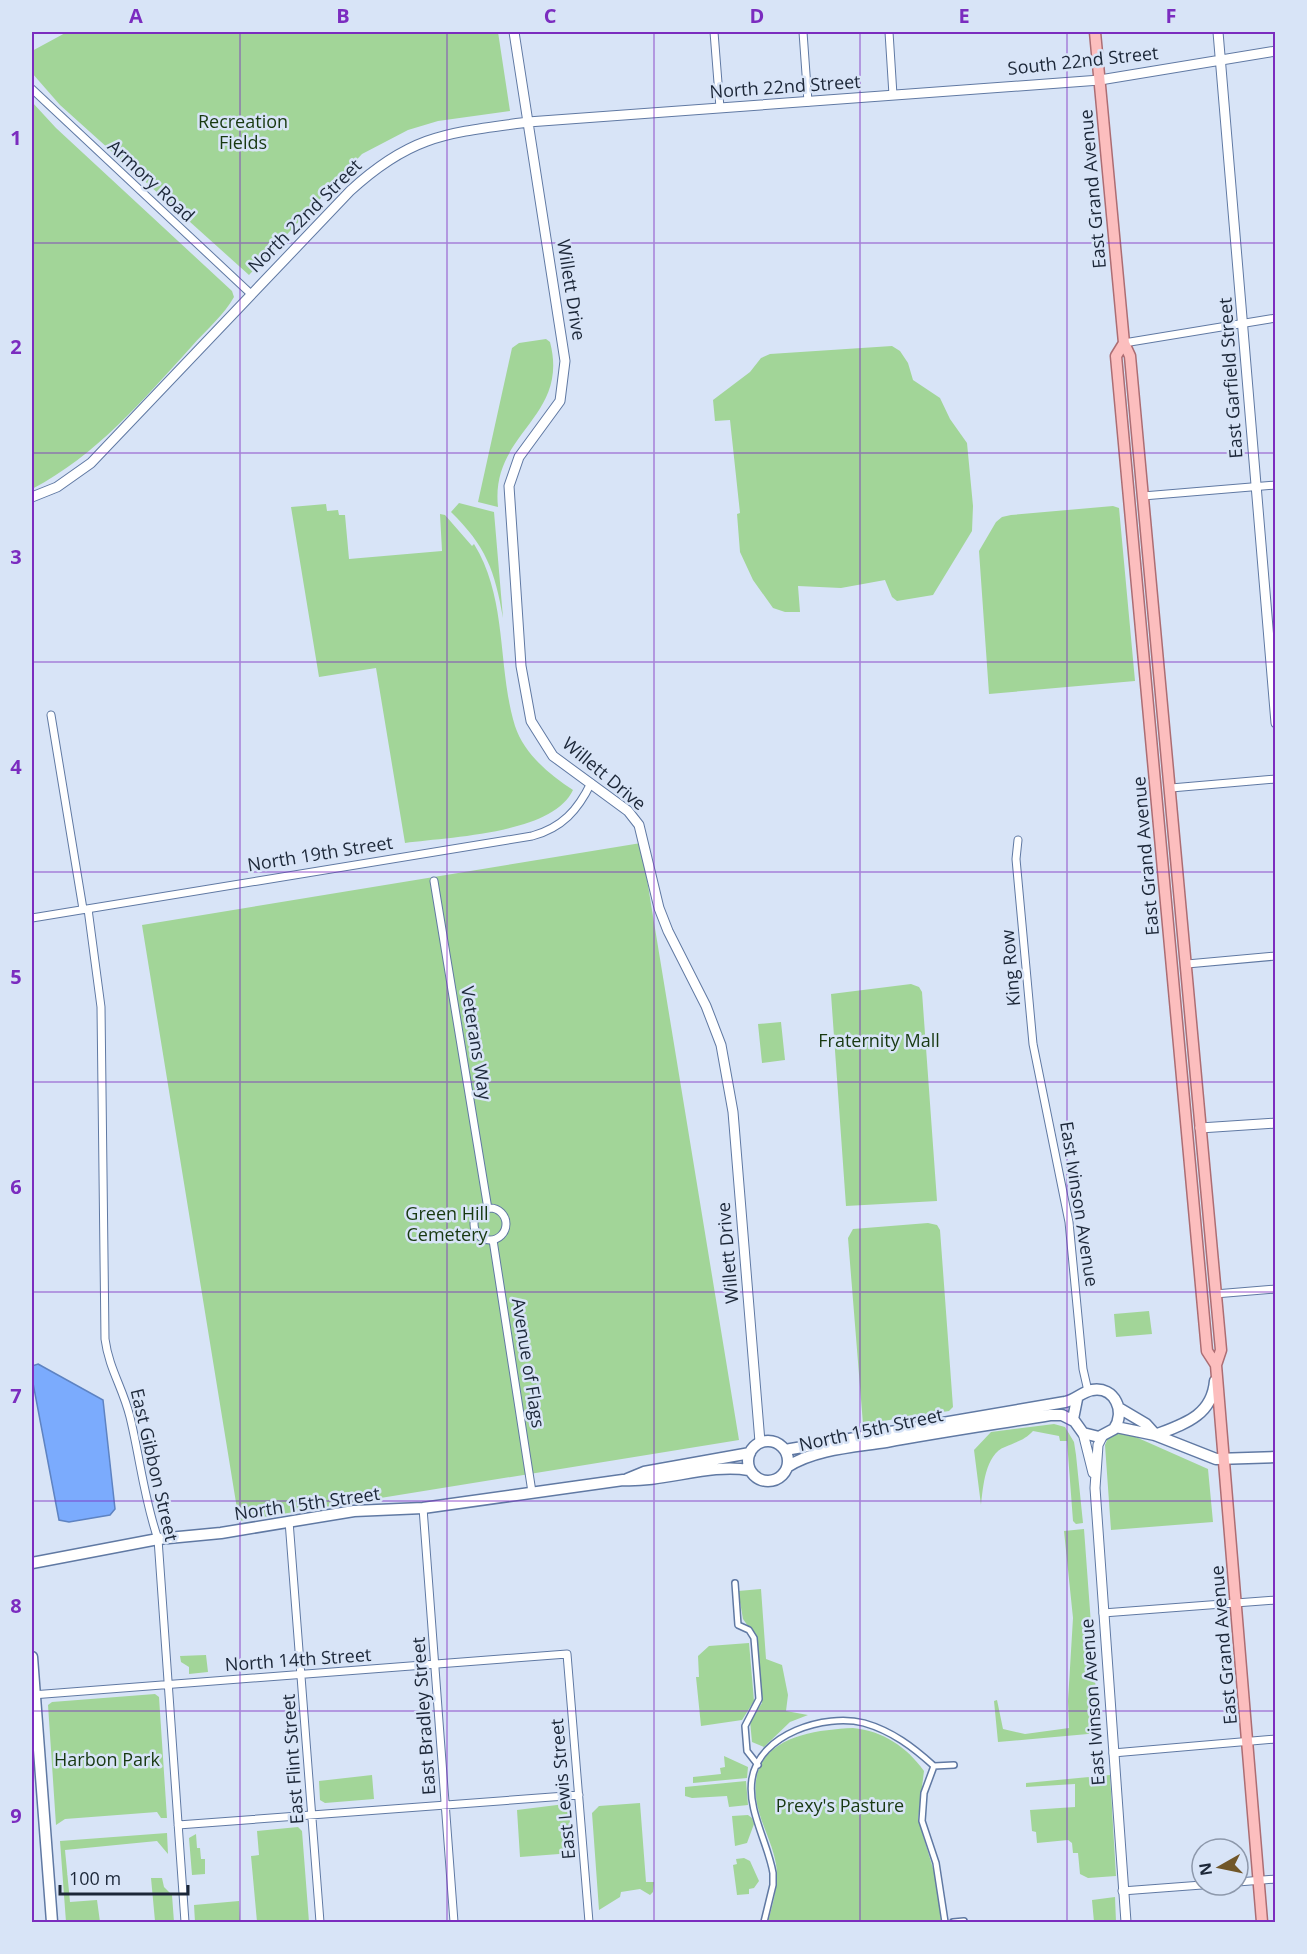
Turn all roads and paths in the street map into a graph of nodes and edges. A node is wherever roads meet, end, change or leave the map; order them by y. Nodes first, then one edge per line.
1 (514, 32) edge
2 (714, 32) edge
3 (803, 32) edge
4 (889, 32) edge
5 (1095, 32) edge
6 (1218, 32) edge
7 (1275, 51) edge
8 (1221, 60) junction
9 (1100, 80) junction
10 (32, 89) edge
11 (893, 95) junction
12 (808, 102) junction
13 (720, 108) junction
14 (528, 122) junction
15 (251, 294) junction
16 (1275, 318) edge
17 (1244, 324) junction
18 (1124, 343) junction
19 (1275, 484) edge
20 (1255, 486) junction
21 (1143, 496) junction
22 (32, 497) edge
23 (51, 715) dead end
24 (1275, 723) edge
25 (1275, 779) edge
26 (591, 783) junction
27 (1171, 788) junction
28 (1018, 840) dead end
29 (434, 882) dead end
30 (85, 909) junction
31 (32, 918) edge
32 (1275, 956) edge
33 (1186, 964) junction
34 (1045, 1092) joint
35 (1275, 1123) edge
36 (1200, 1128) junction
37 (488, 1209) junction
38 (493, 1240) junction
39 (1275, 1289) edge
40 (1215, 1294) junction
41 (1216, 1365) junction
42 (1088, 1391) junction
43 (1077, 1399) junction
44 (1119, 1408) junction
45 (1074, 1421) junction
46 (962, 1424) junction
47 (1116, 1427) junction
48 (1083, 1433) junction
49 (1155, 1435) junction
50 (1102, 1437) junction
51 (760, 1442) junction
52 (785, 1450) junction
53 (750, 1453) junction
54 (1275, 1457) edge
55 (1225, 1461) junction
56 (787, 1467) junction
57 (749, 1470) junction
58 (1094, 1478) junction
59 (624, 1480) junction
60 (532, 1492) junction
61 (423, 1508) junction
62 (289, 1521) junction
63 (158, 1539) junction
64 (32, 1563) edge
65 (735, 1583) dead end
66 (1275, 1600) edge
67 (1238, 1603) junction
68 (1103, 1613) junction
69 (567, 1654) joint
70 (32, 1657) edge
71 (435, 1665) junction
72 (301, 1675) junction
73 (168, 1684) junction
74 (33, 1695) edge
75 (1275, 1739) edge
76 (1248, 1741) junction
77 (1113, 1753) junction
78 (758, 1765) junction
79 (934, 1766) junction
80 (954, 1766) dead end
81 (579, 1795) junction
82 (445, 1804) junction
83 (312, 1815) junction
84 (178, 1825) junction
85 (1275, 1879) edge
86 (1250, 1881) edge
87 (1259, 1881) junction
88 (1190, 1886) edge
89 (1122, 1891) junction
90 (964, 1921) dead end
91 (52, 1923) edge
92 (185, 1923) edge
93 (320, 1923) edge
94 (454, 1923) edge
95 (589, 1923) edge
96 (764, 1923) edge
97 (945, 1923) edge
98 (953, 1923) edge
99 (1126, 1923) edge
100 (1262, 1923) edge

1 - 14 street, Willett Drive
2 - 13 street
3 - 12 street
4 - 11 street
5 - 9 main road, East Grand Avenue
6 - 8 street, East Garfield Street
7 - 8 street, South 22nd Street
8 - 9 street, South 22nd Street
8 - 17 street, East Garfield Street
9 - 11 street, South 22nd Street
9 - 18 main road, East Grand Avenue
10 - 15 street, Armory Road
11 - 12 street, North 22nd Street
12 - 13 street, North 22nd Street
13 - 14 street, North 22nd Street
14 - 15 street, North 22nd Street
14 - 26 street, Willett Drive
15 - 22 street, North 22nd Street
16 - 17 street
17 - 18 street
17 - 20 street, East Garfield Street
18 - 21 main road, East Grand Avenue
18 - 41 main road, East Grand Avenue
19 - 20 street
20 - 21 street
20 - 24 street, East Garfield Street
21 - 27 main road, East Grand Avenue
23 - 30 street, East Gibbon Street
25 - 27 street
26 - 30 street, North 19th Street
26 - 51 street, Willett Drive
27 - 33 main road, East Grand Avenue
28 - 34 street, King Row
29 - 37 street, Veterans Way
30 - 31 street, North 19th Street
30 - 63 street, East Gibbon Street
32 - 33 street
33 - 36 main road, East Grand Avenue
34 - 42 street, East Ivinson Avenue
35 - 36 street
36 - 40 main road, East Grand Avenue
37 - 38 street
37 - 38 street
38 - 60 street, Avenue of Flags
39 - 40 street
40 - 41 main road, East Grand Avenue
41 - 49 main road
41 - 55 main road, East Grand Avenue
42 - 43 main road
42 - 44 main road
43 - 45 main road
43 - 46 main road
44 - 47 main road
44 - 49 main road
45 - 46 main road
45 - 48 main road
46 - 52 main road, North 15th Street
46 - 56 main road, North 15th Street
47 - 49 main road
47 - 50 main road
48 - 50 main road
48 - 58 street, East Ivinson Avenue
49 - 55 main road
50 - 58 street, East Ivinson Avenue
51 - 52 main road, North 15th Street
51 - 53 main road
52 - 56 main road, North 15th Street
53 - 57 main road
53 - 59 main road, North 15th Street
54 - 55 main road
55 - 67 main road, East Grand Avenue
56 - 57 main road, North 15th Street
57 - 59 main road, North 15th Street
58 - 68 street, East Ivinson Avenue
59 - 60 main road, North 15th Street
60 - 61 main road, North 15th Street
61 - 62 main road, North 15th Street
61 - 71 street, East Bradley Street
62 - 63 main road, North 15th Street
62 - 72 street, East Flint Street
63 - 64 main road, North 15th Street
63 - 73 street, East Gibbon Street
65 - 78 street
66 - 67 street
67 - 68 street
67 - 76 main road, East Grand Avenue
68 - 77 street, East Ivinson Avenue
69 - 71 street, North 14th Street
69 - 81 street, East Lewis Street
70 - 74 main road
71 - 72 street, North 14th Street
71 - 82 street, East Bradley Street
72 - 73 street, North 14th Street
72 - 83 street, East Flint Street
73 - 74 street, North 14th Street
73 - 84 street, East Gibbon Street
74 - 91 main road
75 - 76 street
76 - 77 street
76 - 87 main road, East Grand Avenue
77 - 89 street, East Ivinson Avenue
78 - 79 street
78 - 96 street
79 - 80 street
79 - 97 street
81 - 82 street
81 - 95 street, East Lewis Street
82 - 83 street
82 - 94 street, East Bradley Street
83 - 84 street
83 - 93 street, East Flint Street
84 - 92 street, East Gibbon Street
85 - 87 street
86 - 87 street
87 - 100 main road, East Grand Avenue
88 - 89 street
89 - 99 street, East Ivinson Avenue
90 - 98 street

